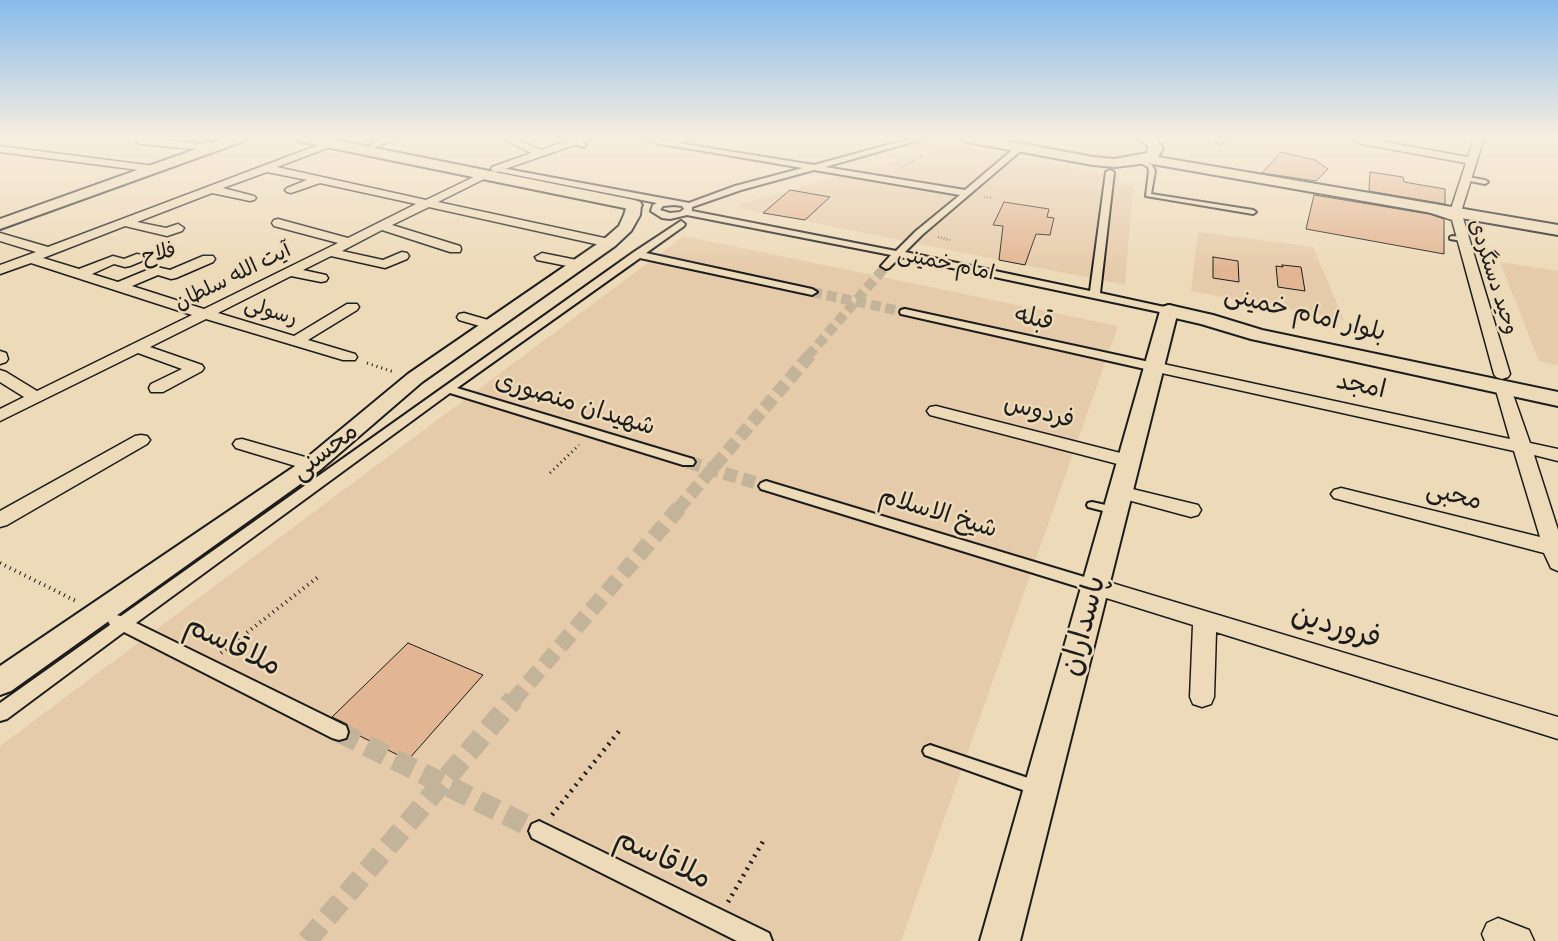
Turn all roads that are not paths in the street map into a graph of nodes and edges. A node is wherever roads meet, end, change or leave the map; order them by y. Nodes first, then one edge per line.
1 (118, 182) edge
2 (229, 182) edge
3 (313, 182) edge
4 (327, 182) edge
5 (470, 182) edge
6 (533, 182) edge
7 (549, 182) edge
8 (761, 182) edge
9 (898, 182) edge
10 (979, 182) edge
11 (1109, 182) edge
12 (1150, 182) edge
13 (1273, 182) edge
14 (1466, 182) edge
15 (211, 189) junction
16 (291, 190) dead end
17 (965, 194) junction
18 (190, 197) junction
19 (250, 198) dead end
20 (670, 202) junction
21 (213, 203) dead end
22 (428, 203) junction
23 (152, 208) junction
24 (645, 208) junction
25 (1428, 208) junction
26 (170, 209) joint
27 (132, 210) dead end
28 (1253, 212) dead end
29 (1456, 213) junction
30 (685, 214) junction
31 (124, 222) junction
32 (278, 223) dead end
33 (0, 224) edge
34 (381, 226) junction
35 (178, 228) dead end
36 (1558, 230) edge
37 (0, 237) edge
38 (350, 242) junction
39 (609, 243) junction
40 (455, 249) dead end
41 (48, 251) junction
42 (329, 252) junction
43 (637, 254) junction
44 (897, 254) junction
45 (402, 256) dead end
46 (542, 257) dead end
47 (29, 258) junction
48 (137, 258) dead end
49 (208, 259) dead end
50 (577, 264) junction
51 (886, 266) tunnel mouth
52 (0, 270) edge
53 (291, 272) junction
54 (0, 274) edge
55 (79, 274) junction
56 (15, 278) dead end
57 (322, 278) dead end
58 (118, 287) junction
59 (812, 292) tunnel mouth
60 (1095, 295) junction
61 (352, 307) dead end
62 (1169, 311) junction
63 (905, 312) tunnel mouth
64 (205, 314) junction
65 (464, 317) dead end
66 (1206, 319) joint
67 (490, 325) junction
68 (296, 341) junction
69 (137, 348) junction
70 (349, 357) road end
71 (1154, 367) junction
72 (0, 375) edge
73 (1502, 380) junction
74 (1558, 386) edge
75 (157, 388) dead end
76 (448, 389) junction
77 (37, 398) junction
78 (1558, 399) edge
79 (936, 411) dead end
80 (0, 416) edge
81 (141, 440) dead end
82 (242, 444) dead end
83 (1521, 446) junction
84 (1558, 455) edge
85 (1129, 461) junction
86 (688, 462) tunnel mouth
87 (312, 465) junction
88 (766, 486) tunnel mouth
89 (1341, 494) dead end
90 (1109, 502) junction
91 (1191, 510) dead end
92 (0, 520) edge
93 (1556, 556) edge
94 (1095, 586) junction
95 (111, 619) junction
96 (1205, 620) junction
97 (0, 682) edge
98 (1202, 697) dead end
99 (0, 713) edge
100 (1558, 728) edge
101 (340, 732) tunnel mouth
102 (930, 750) dead end
103 (1041, 790) junction
104 (539, 831) tunnel mouth
105 (761, 941) edge
106 (1000, 941) edge

1 - 33 street
2 - 15 street
3 - 16 street
4 - 22 street
5 - 22 street, آیت الله سلطان
6 - 24 main road
7 - 20 street
8 - 30 street
9 - 17 street
10 - 17 street
11 - 60 street
12 - 28 lane
13 - 25 street
14 - 29 street
15 - 18 street
15 - 19 street
17 - 44 street
18 - 21 street
18 - 26 street
20 - 24 street
20 - 30 street, امام خمینی
22 - 34 street, آیت الله سلطان
22 - 39 street
23 - 26 street
23 - 27 street
23 - 31 street
24 - 30 street
24 - 39 street, محسنی
25 - 29 street
25 - 73 street, وحید دستگردی
29 - 36 street
30 - 43 street
30 - 44 street, امام خمینی
31 - 35 street
31 - 41 street
32 - 38 street
34 - 38 street, آیت الله سلطان
34 - 40 street
37 - 41 street
38 - 42 street, آیت الله سلطان
39 - 50 street, محسنی
41 - 47 street
42 - 45 street
42 - 53 street, آیت الله سلطان
43 - 59 street
43 - 76 street
44 - 51 street
44 - 60 street, امام خمینی
46 - 50 street
47 - 52 street
47 - 55 street, رسولی
48 - 55 street
49 - 58 street, فلاح
50 - 67 street, محسنی
53 - 57 street
53 - 64 street, آیت الله سلطان
54 - 56 street
55 - 58 street, رسولی
58 - 64 street, رسولی
60 - 62 street, امام خمینی
61 - 68 street
62 - 66 main road, امام خمینی
62 - 71 street, پاسداران
63 - 71 street, قبله
64 - 68 street, رسولی
64 - 69 street, آیت الله سلطان
65 - 67 street
66 - 73 main road, بلوار امام خمینی
67 - 87 street, محسنی
68 - 70 street, رسولی
69 - 75 street
69 - 77 street, آیت الله سلطان
71 - 83 street, امجد
71 - 85 street, پاسداران
72 - 77 street
73 - 74 main road, بلوار امام خمینی
73 - 78 main road, بلوار امام خمینی
73 - 83 street, وحید دستگردی
76 - 86 street, شهیدان منصوری
76 - 95 street
77 - 80 street, آیت الله سلطان
79 - 85 street, فردوس
81 - 92 street
82 - 87 street
83 - 84 street, امجد
83 - 93 street, وحید دستگردی
85 - 90 street, پاسداران
87 - 95 street, محسنی
88 - 94 street, شیخ الاسلام
89 - 93 street, محبی
90 - 91 street
90 - 94 street, پاسداران
94 - 96 street, فروردین
94 - 103 street, پاسداران
95 - 97 street, محسنی
95 - 99 street
95 - 101 street, ملاقاسم
96 - 98 street
96 - 100 street, فروردین
102 - 103 lane
103 - 106 street, پاسداران
104 - 105 street, ملاقاسم

